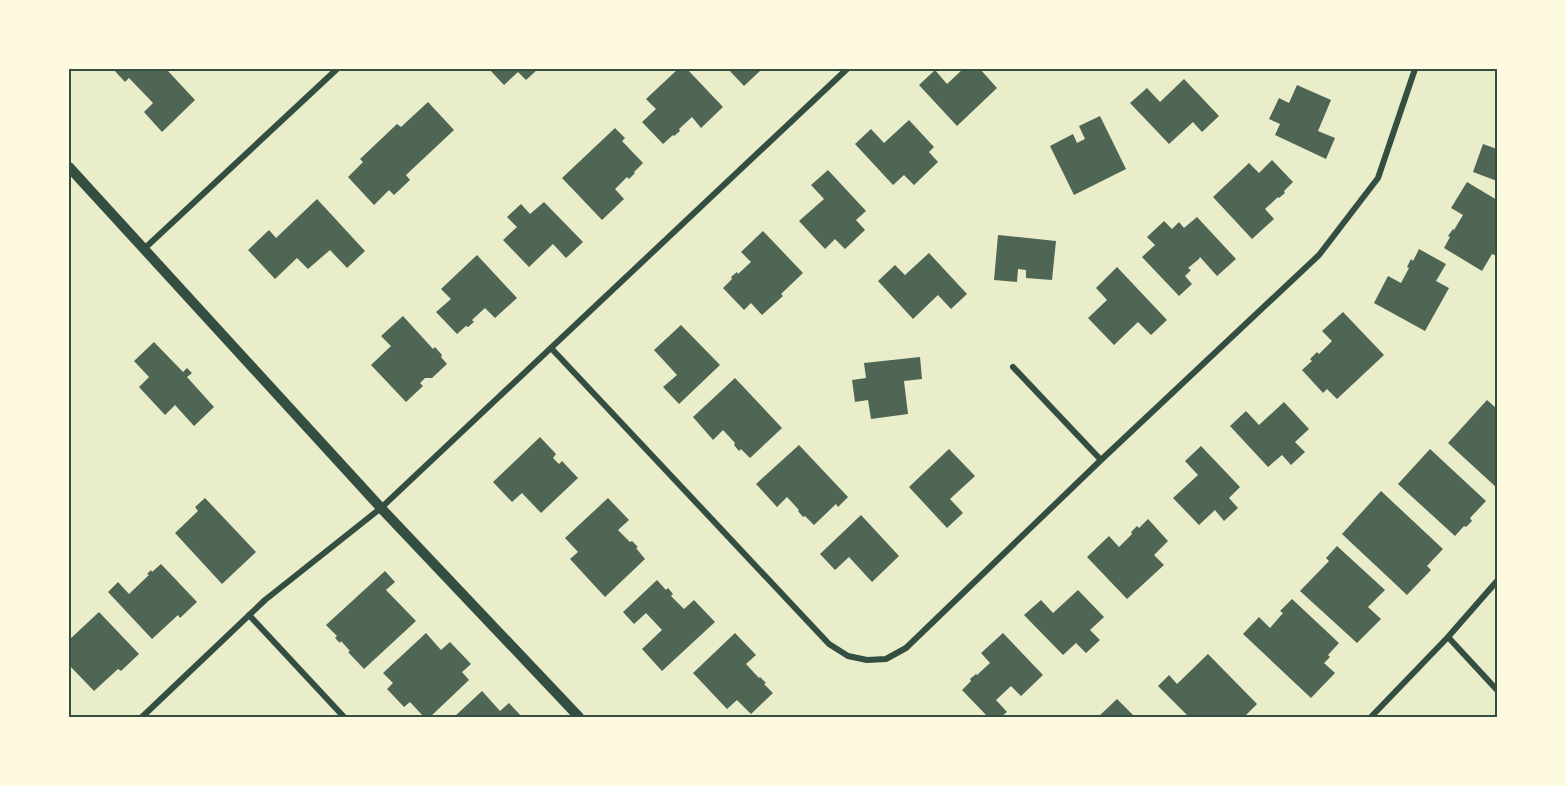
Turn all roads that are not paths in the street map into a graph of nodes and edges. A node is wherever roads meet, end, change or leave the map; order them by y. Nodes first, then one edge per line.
1 (337, 69) edge
2 (847, 69) edge
3 (1415, 69) edge
4 (69, 167) edge
5 (144, 249) junction
6 (551, 348) junction
7 (1013, 367) dead end
8 (1101, 460) junction
9 (381, 508) junction
10 (1497, 581) edge
11 (249, 615) junction
12 (1448, 637) junction
13 (1497, 690) edge
14 (142, 717) edge
15 (344, 717) edge
16 (579, 717) edge
17 (1371, 717) edge

1 - 5 street
2 - 6 street
3 - 8 street
4 - 5 street
5 - 9 street
6 - 8 street
6 - 9 street
7 - 8 street
9 - 11 street
9 - 16 street
10 - 12 street
11 - 14 street
11 - 15 street
12 - 13 street
12 - 17 street

